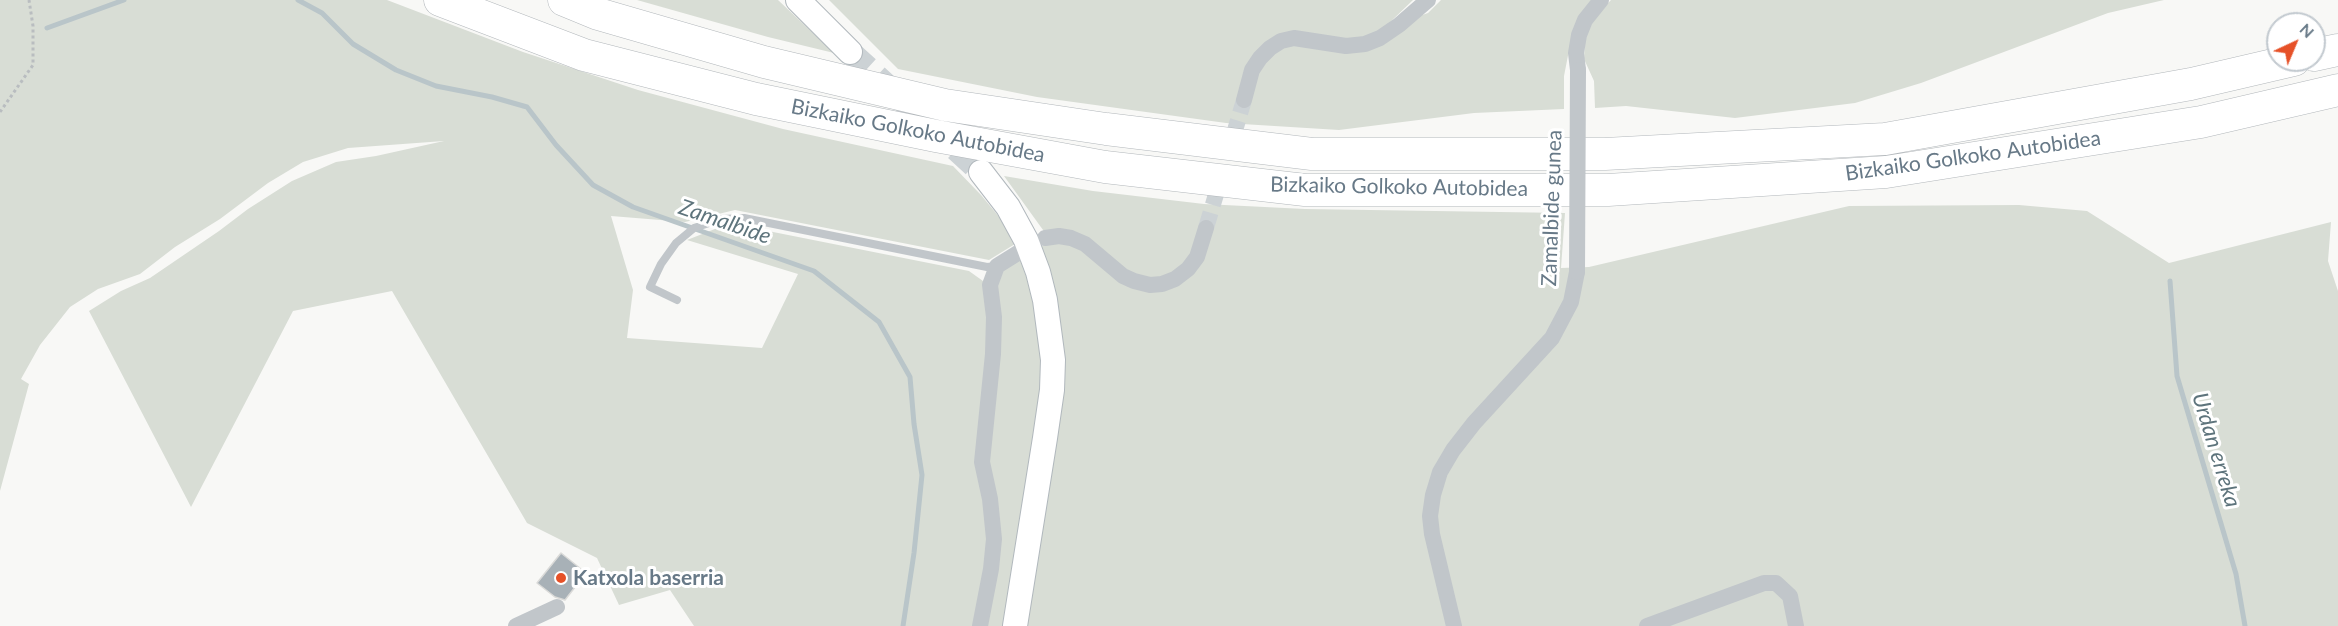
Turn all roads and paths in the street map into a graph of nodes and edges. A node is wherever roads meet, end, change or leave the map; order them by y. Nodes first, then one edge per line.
1 (29, 0) edge
2 (440, 0) edge
3 (564, 0) edge
4 (798, 0) edge
5 (1428, 0) edge
6 (1601, 0) edge
7 (850, 52) tunnel mouth
8 (2266, 67) edge
9 (2338, 90) edge
10 (1244, 100) tunnel mouth
11 (0, 112) edge
12 (981, 172) tunnel mouth
13 (1206, 228) tunnel mouth
14 (1045, 238) dead end
15 (1021, 251) dead end
16 (997, 266) junction
17 (677, 300) dead end
18 (557, 607) dead end
19 (516, 626) edge
20 (980, 626) edge
21 (1015, 626) edge
22 (1454, 626) edge
23 (1647, 626) edge
24 (1796, 626) edge

1 - 11 path
2 - 9 highway, Bizkaiko Golkoko Autobidea
3 - 8 highway, Bizkaiko Golkoko Autobidea
4 - 7 main road
5 - 10 street
6 - 22 street, Zamalbide gunea, bridge
12 - 21 main road
13 - 14 street
15 - 16 street
16 - 17 lane
16 - 20 street
18 - 19 street
23 - 24 street

